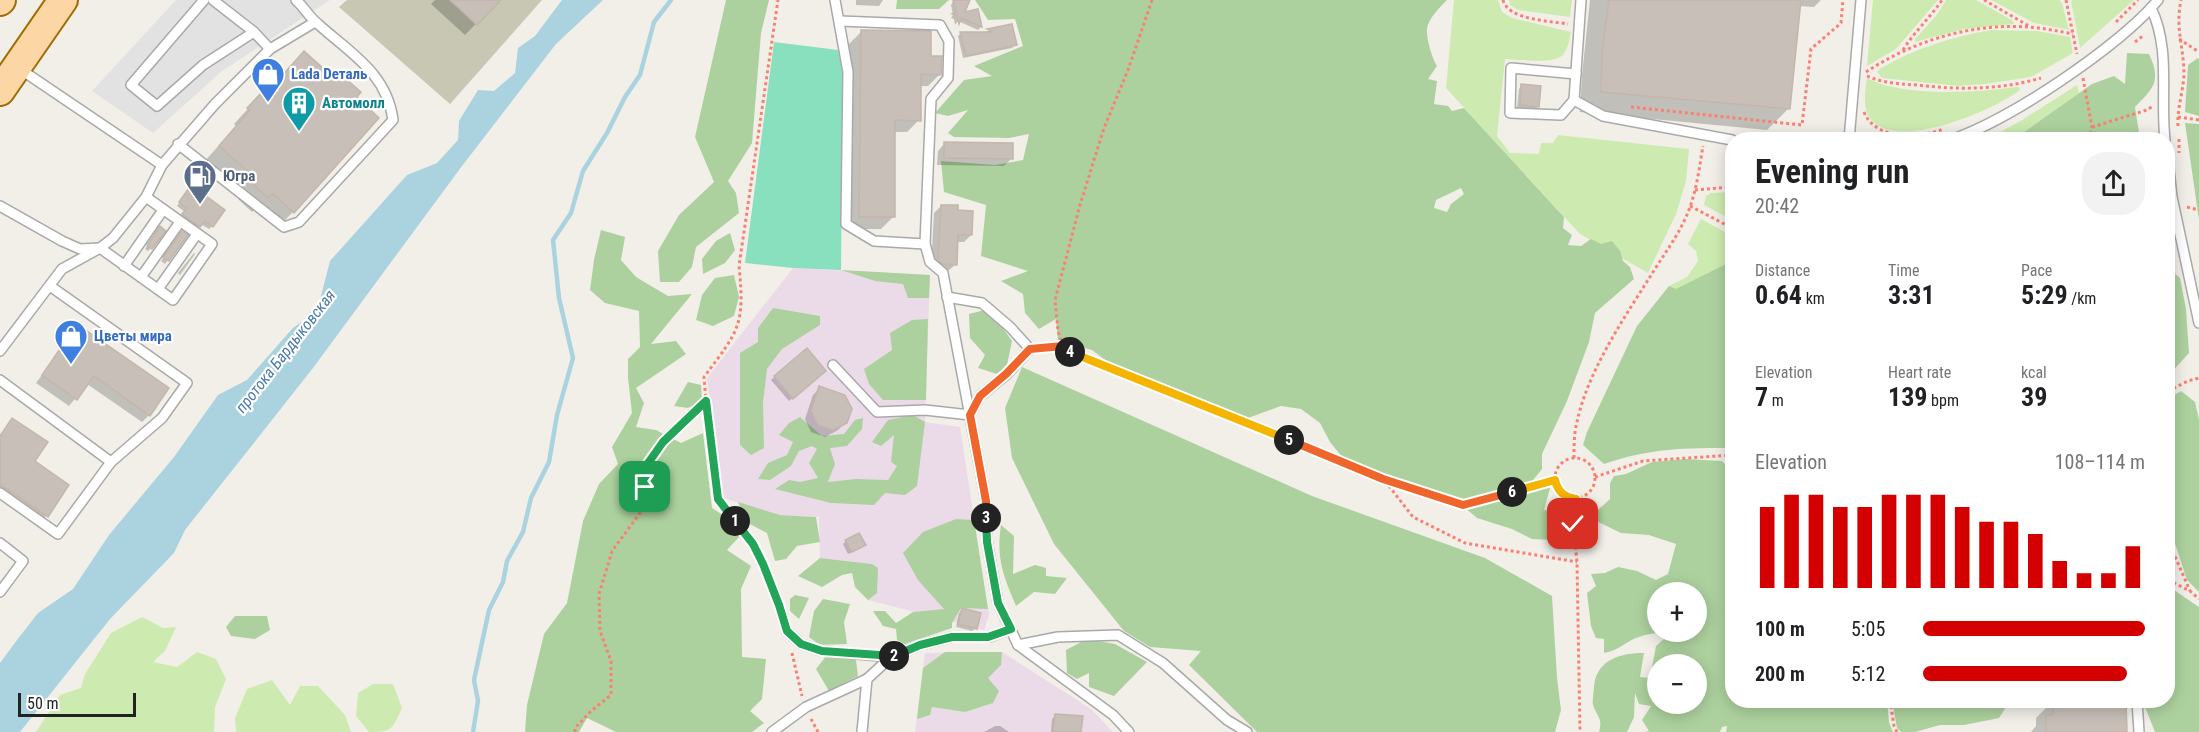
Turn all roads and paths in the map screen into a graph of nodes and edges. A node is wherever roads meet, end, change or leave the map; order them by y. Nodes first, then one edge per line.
1 (63, 0) edge
2 (204, 0) edge
3 (213, 0) edge
4 (778, 0) edge
5 (835, 0) edge
6 (1152, 0) edge
7 (1503, 0) edge
8 (1581, 0) edge
9 (1843, 0) edge
10 (1861, 0) edge
11 (1942, 0) edge
12 (1984, 0) edge
13 (2066, 0) edge
14 (2138, 0) edge
15 (2181, 0) edge
16 (299, 1) edge
17 (2154, 4) edge
18 (840, 21) junction
19 (315, 22) junction
20 (1578, 26) junction
21 (2031, 27) junction
22 (2110, 28) dead end
23 (254, 32) junction
24 (2073, 34) junction
25 (2179, 39) junction
26 (2085, 48) dead end
27 (270, 49) junction
28 (1902, 50) junction
29 (2199, 52) edge
30 (2077, 54) junction
31 (1864, 63) dead end
32 (2080, 66) junction
33 (16, 67) junction
34 (1576, 74) junction
35 (1863, 74) junction
36 (1862, 83) dead end
37 (2026, 89) dead end
38 (0, 91) edge
39 (2163, 99) junction
40 (1574, 100) junction
41 (1627, 107) dead end
42 (1863, 108) dead end
43 (1705, 115) junction
44 (2178, 117) junction
45 (2199, 120) edge
46 (2092, 127) junction
47 (1946, 128) dead end
48 (1850, 132) edge
49 (1891, 132) edge
50 (1937, 132) edge
51 (1967, 132) edge
52 (2090, 132) edge
53 (2165, 132) edge
54 (1706, 133) junction
55 (1725, 138) edge
56 (178, 144) junction
57 (2179, 156) dead end
58 (162, 165) junction
59 (1725, 188) edge
60 (1695, 190) junction
61 (146, 197) junction
62 (2185, 197) dead end
63 (0, 206) edge
64 (1690, 206) junction
65 (2187, 207) junction
66 (163, 210) junction
67 (2199, 210) edge
68 (2175, 211) edge
69 (2188, 218) dead end
70 (180, 222) junction
71 (1725, 224) edge
72 (197, 234) junction
73 (925, 244) junction
74 (100, 248) junction
75 (124, 266) junction
76 (141, 277) junction
77 (50, 286) junction
78 (158, 290) junction
79 (947, 297) junction
80 (2199, 323) edge
81 (1063, 346) junction
82 (1030, 349) junction
83 (0, 351) edge
84 (833, 365) dead end
85 (2199, 378) edge
86 (0, 380) edge
87 (2175, 388) edge
88 (706, 401) junction
89 (970, 415) junction
90 (1725, 455) edge
91 (1574, 458) junction
92 (111, 462) junction
93 (1595, 477) junction
94 (1383, 479) junction
95 (1555, 480) junction
96 (0, 493) edge
97 (1576, 499) junction
98 (0, 543) edge
99 (2175, 556) edge
100 (1577, 562) junction
101 (2175, 584) edge
102 (2190, 591) junction
103 (0, 592) edge
104 (2199, 599) edge
105 (1011, 629) junction
106 (787, 631) junction
107 (1018, 645) junction
108 (891, 657) junction
109 (867, 679) junction
110 (806, 707) junction
111 (1891, 708) edge
112 (2138, 708) edge
113 (575, 732) edge
114 (772, 732) edge
115 (818, 732) edge
116 (862, 732) edge
117 (1129, 732) edge
118 (1247, 732) edge
119 (1580, 732) edge
120 (1897, 732) edge
121 (2139, 732) edge

1 - 33 main road
2 - 23 lane
3 - 23 lane
4 - 88 path
5 - 18 lane
6 - 81 path
7 - 20 path
8 - 20 lane
9 - 43 path
10 - 48 lane
11 - 28 path
12 - 21 path
13 - 24 path
14 - 22 path
15 - 25 path
16 - 19 lane
17 - 32 lane
17 - 39 lane
18 - 73 lane
18 - 73 lane
19 - 27 lane
19 - 56 lane
20 - 34 lane
21 - 24 path
21 - 28 path
23 - 27 lane
24 - 30 path
25 - 29 path
25 - 44 path
26 - 30 path
27 - 56 lane
28 - 35 path
30 - 32 path
31 - 35 path
32 - 46 path
32 - 51 lane
33 - 38 main road
33 - 58 lane
34 - 40 lane
34 - 40 lane
35 - 36 path
35 - 37 path
39 - 46 path
39 - 53 lane
40 - 54 lane
41 - 43 path
42 - 49 path
43 - 54 path
44 - 45 path
44 - 57 path
46 - 52 path
47 - 50 path
54 - 55 lane
54 - 60 path
56 - 58 lane
58 - 61 lane
59 - 60 path
60 - 64 path
61 - 66 lane
61 - 74 lane
62 - 65 path
63 - 74 lane
64 - 71 path
64 - 91 path
65 - 67 path
65 - 69 path
66 - 70 lane
66 - 75 lane
68 - 80 lane
70 - 72 lane
70 - 76 lane
72 - 78 lane
72 - 78 lane
73 - 79 lane
74 - 75 lane
74 - 77 lane
75 - 76 lane
76 - 78 lane
77 - 83 lane
77 - 92 lane
79 - 82 lane
79 - 89 lane
81 - 82 path
81 - 94 path
82 - 89 lane
84 - 89 lane
85 - 87 path
86 - 92 lane
88 - 106 path
88 - 113 path
89 - 105 lane
90 - 93 path
91 - 93 path
91 - 95 path
92 - 96 lane
93 - 97 path
94 - 95 path
94 - 100 path
95 - 97 path
97 - 100 path
98 - 103 lane
99 - 102 path
100 - 119 path
101 - 102 path
102 - 104 path
105 - 107 lane
105 - 108 lane
106 - 108 lane
106 - 110 path
107 - 117 lane
107 - 118 lane
108 - 109 lane
109 - 110 lane
109 - 116 lane
110 - 114 lane
110 - 115 path
111 - 120 path
112 - 121 lane

